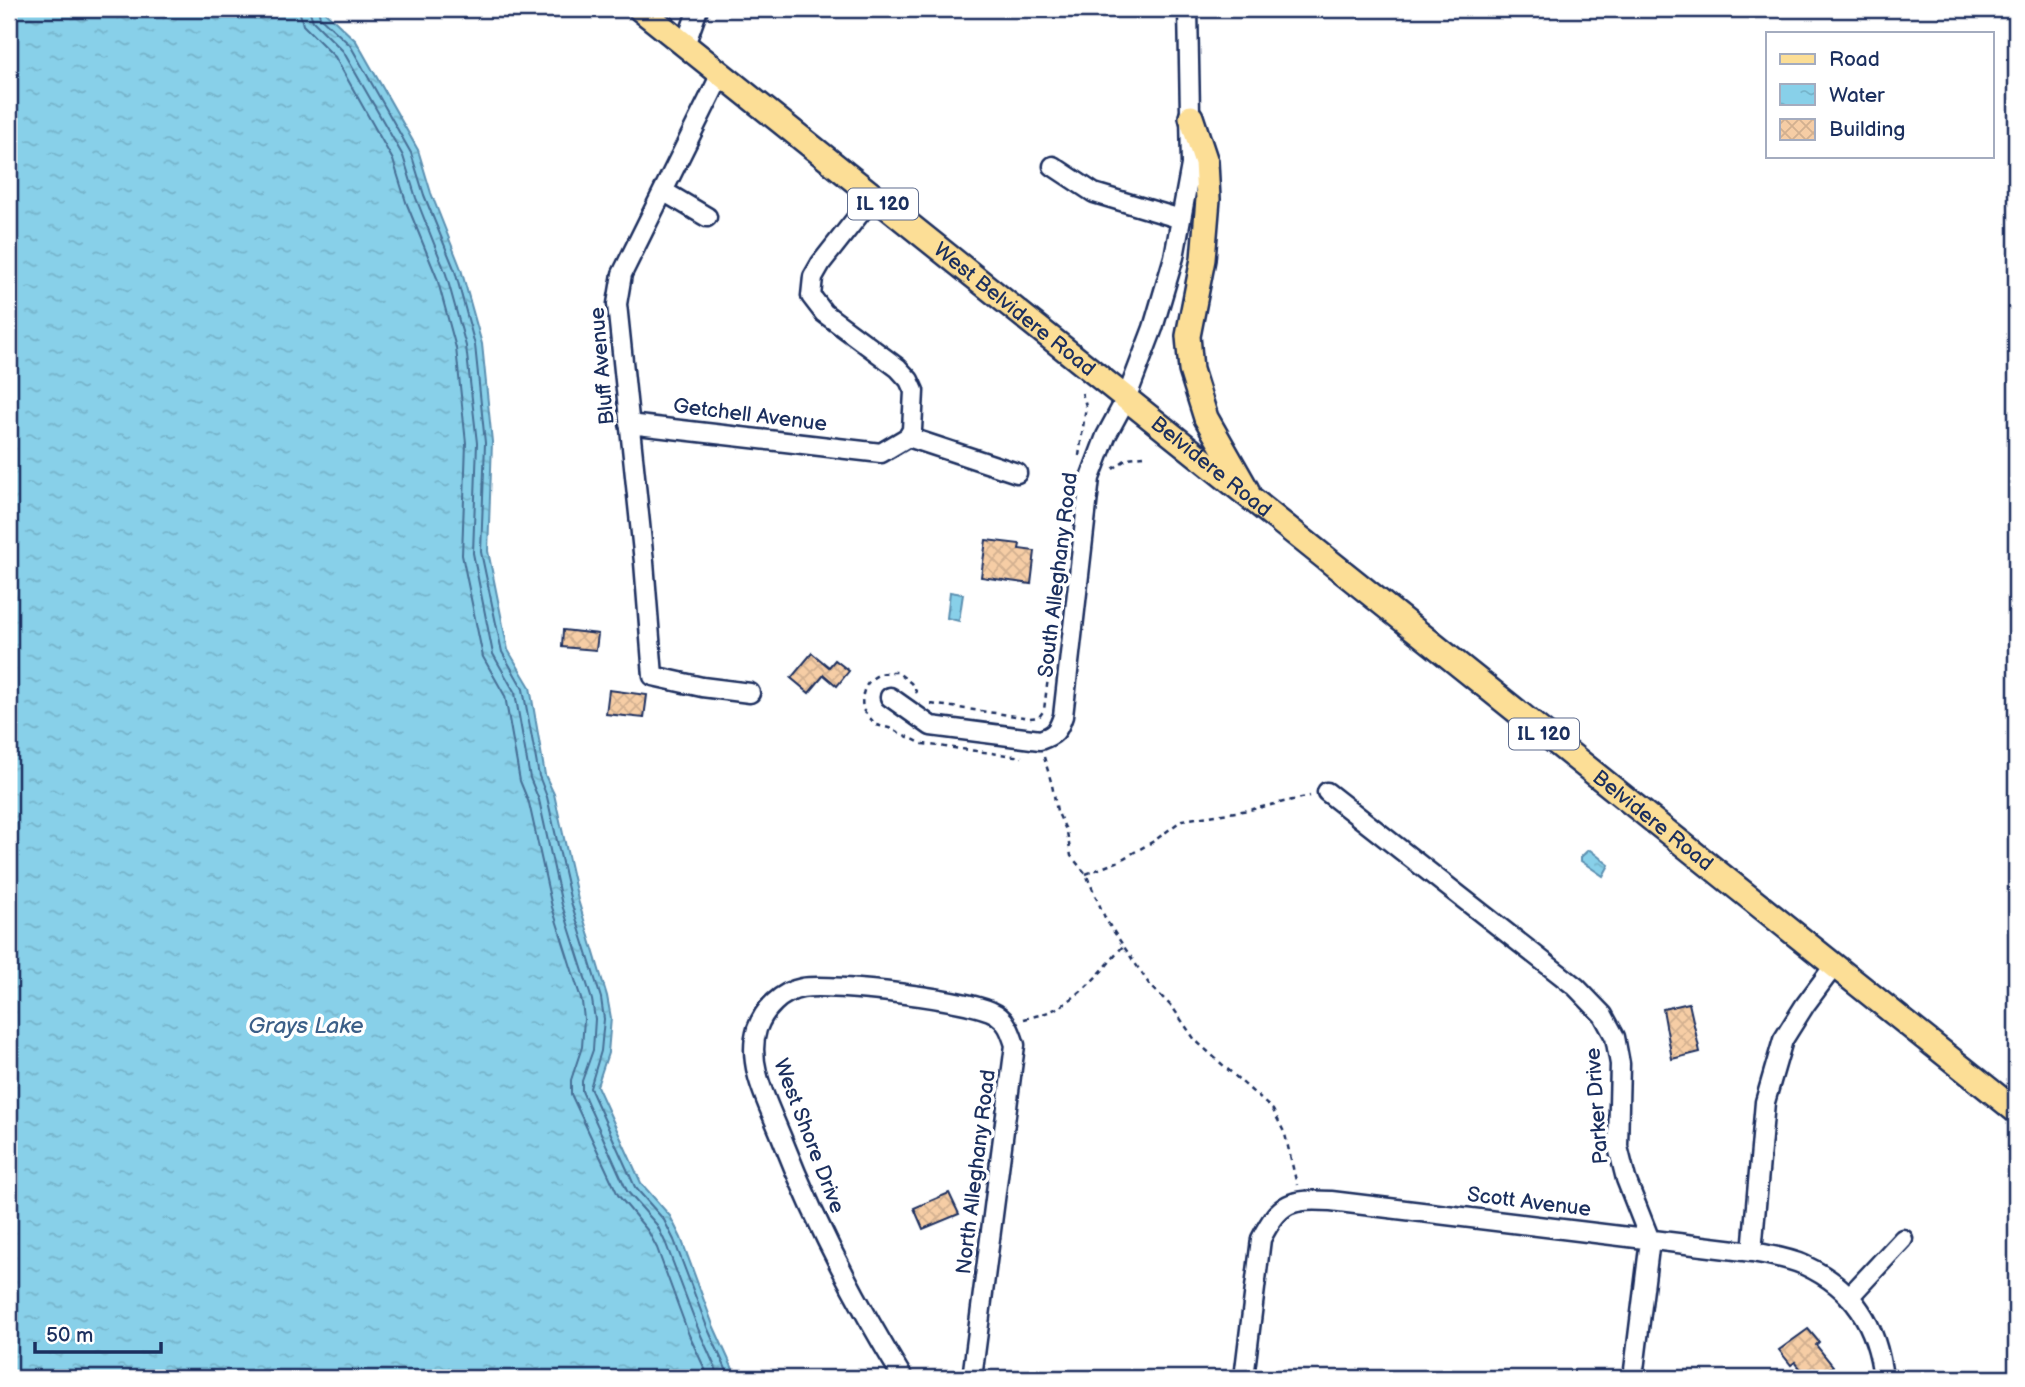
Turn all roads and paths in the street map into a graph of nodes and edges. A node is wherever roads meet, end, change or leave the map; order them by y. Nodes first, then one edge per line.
1 (640, 9) edge
2 (698, 9) edge
3 (1188, 9) edge
4 (685, 45) junction
5 (721, 74) junction
6 (1191, 117) junction
7 (1053, 166) dead end
8 (663, 191) junction
9 (873, 197) junction
10 (708, 217) dead end
11 (1181, 219) junction
12 (1082, 393) dead end
13 (1126, 399) junction
14 (629, 424) junction
15 (908, 437) junction
16 (1144, 456) dead end
17 (1078, 461) dead end
18 (1017, 473) dead end
19 (1108, 475) dead end
20 (1254, 501) junction
21 (1066, 528) dead end
22 (1062, 560) dead end
23 (1052, 647) dead end
24 (750, 692) dead end
25 (890, 697) dead end
26 (920, 697) dead end
27 (926, 701) dead end
28 (1044, 751) junction
29 (1022, 757) dead end
30 (1034, 758) dead end
31 (1327, 792) joint
32 (1086, 874) junction
33 (1123, 946) junction
34 (1834, 966) junction
35 (1009, 1026) junction
36 (2016, 1111) edge
37 (1301, 1200) junction
38 (1903, 1239) dead end
39 (1650, 1240) junction
40 (1752, 1252) junction
41 (1849, 1297) junction
42 (903, 1378) edge
43 (972, 1378) edge
44 (1244, 1378) edge
45 (1633, 1378) edge
46 (1883, 1378) edge

1 - 4 main road, West Belvidere Road / IL 120
2 - 4 street
3 - 6 street, South Alleghany Road
4 - 5 main road, West Belvidere Road / IL 120
5 - 8 street, Bluff Avenue
5 - 9 main road, West Belvidere Road / IL 120
6 - 11 street, South Alleghany Road
6 - 20 main road
7 - 11 street
8 - 10 street
8 - 14 street, Bluff Avenue
9 - 13 main road, West Belvidere Road / IL 120
9 - 15 street
11 - 13 street, South Alleghany Road
12 - 17 path
13 - 20 main road, Belvidere Road / IL 120
13 - 28 street, South Alleghany Road
14 - 15 street, Getchell Avenue
14 - 24 street, Bluff Avenue
15 - 18 street
16 - 19 path
20 - 34 main road, Belvidere Road / IL 120
21 - 22 path
23 - 27 path
25 - 28 street
26 - 29 path
28 - 30 path
28 - 32 path
31 - 32 path
31 - 39 street, Parker Drive
32 - 33 path
33 - 35 path
33 - 37 path
34 - 36 main road, Belvidere Road / IL 120
34 - 40 street
35 - 42 street, West Shore Drive
35 - 43 street, North Alleghany Road
37 - 39 street, Scott Avenue
37 - 44 street
38 - 41 street
39 - 40 street, Scott Avenue
39 - 45 street, Parker Drive
40 - 41 street, Scott Avenue
41 - 46 street, Scott Avenue

